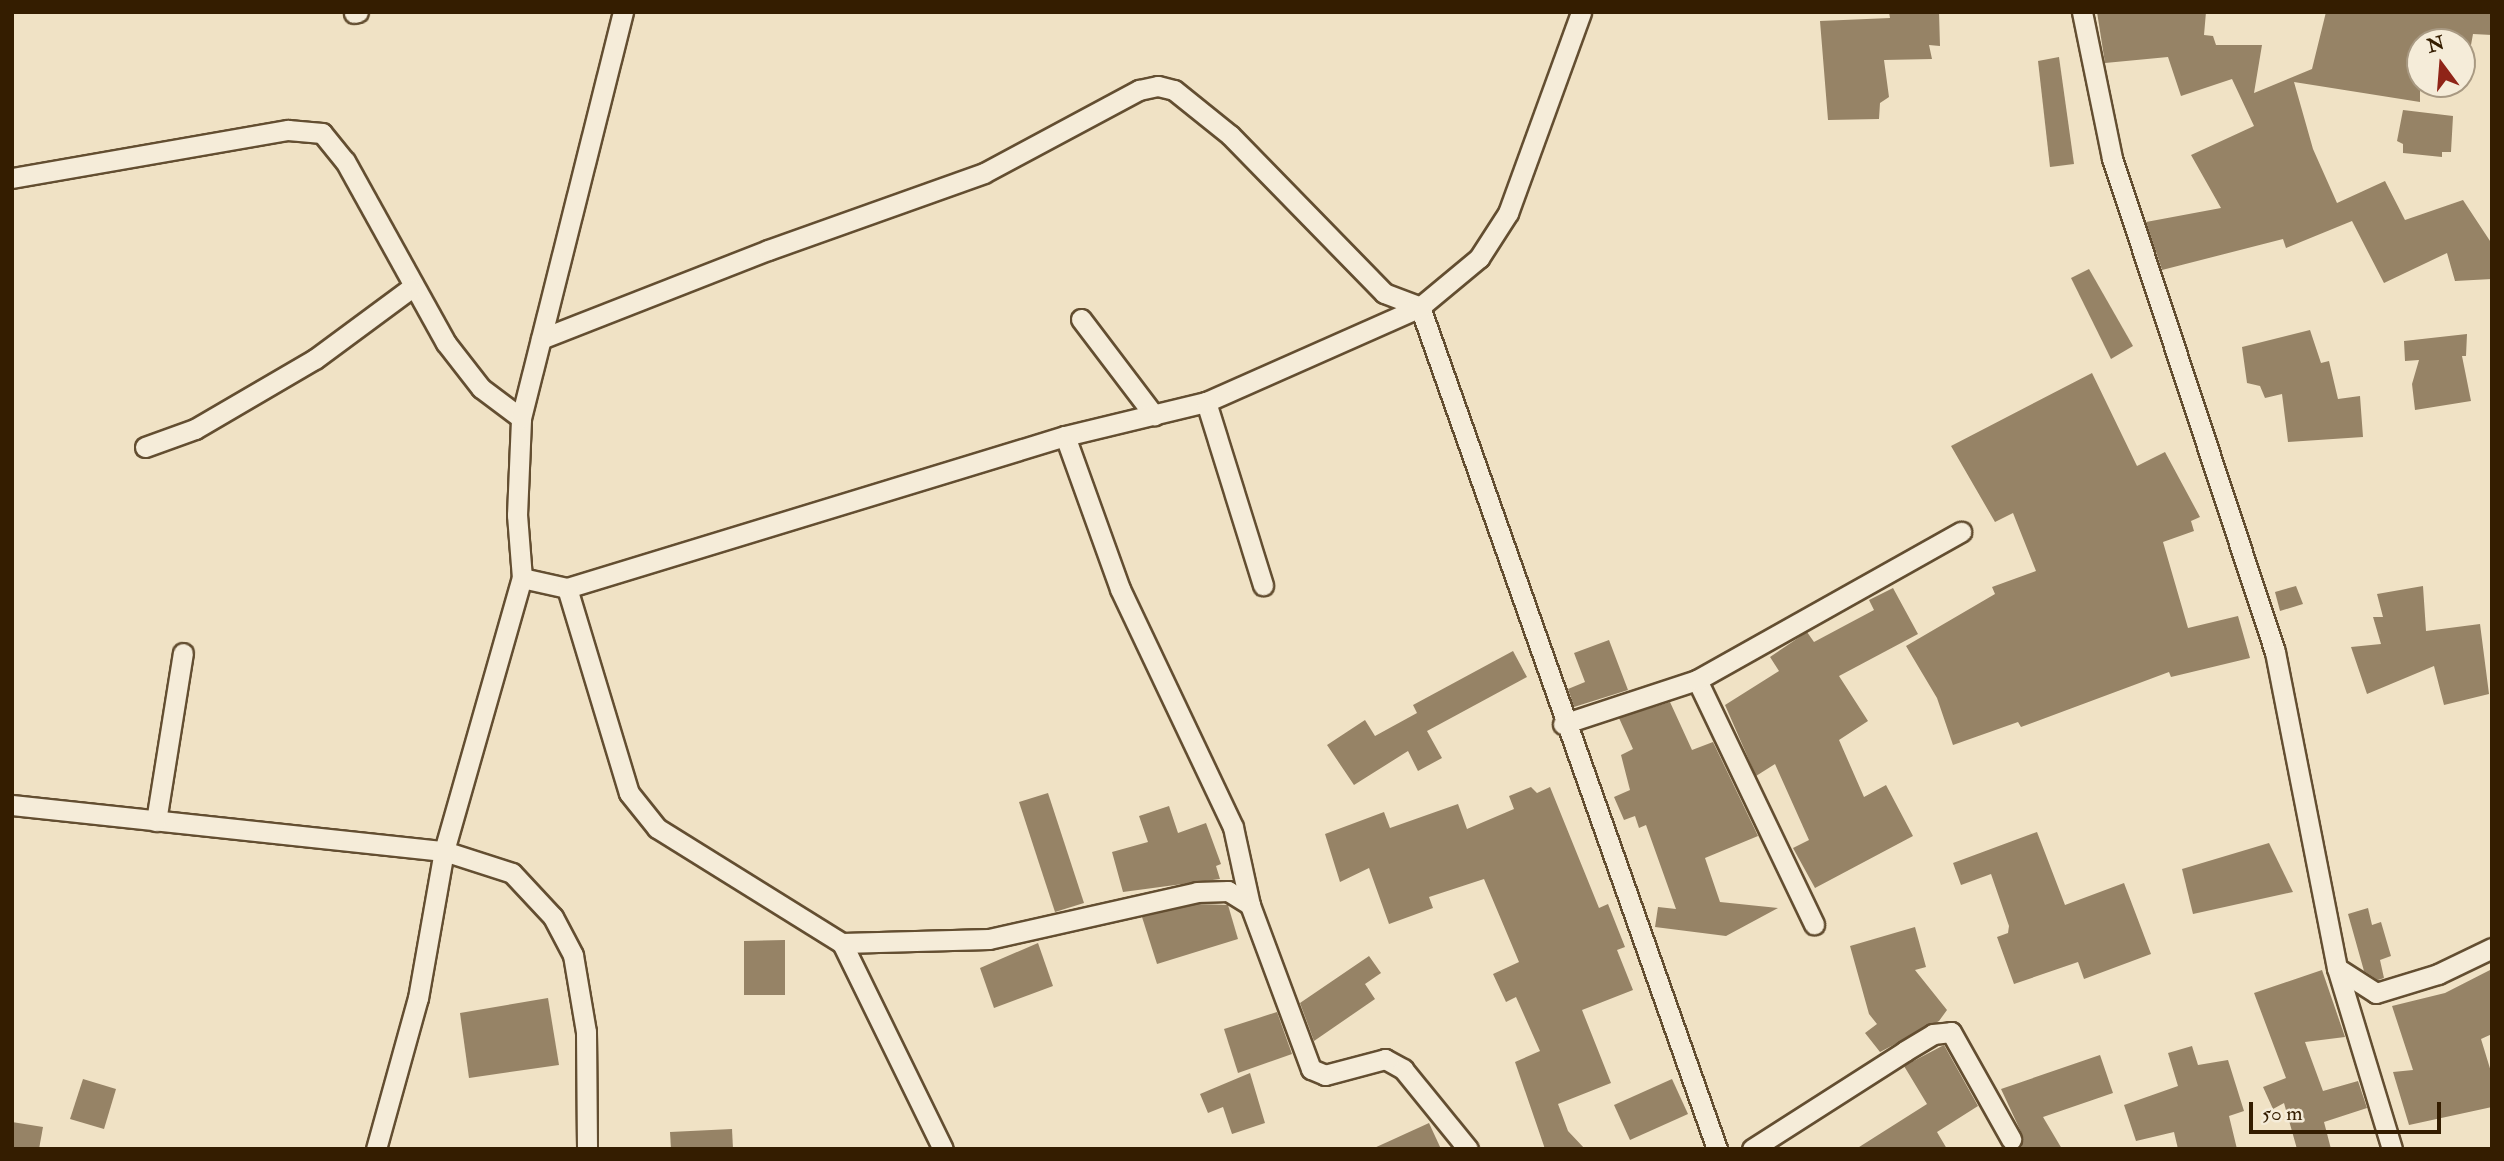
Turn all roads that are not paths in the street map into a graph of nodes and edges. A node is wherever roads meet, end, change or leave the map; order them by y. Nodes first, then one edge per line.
1 (623, 12) edge
2 (1581, 12) edge
3 (2082, 12) edge
4 (12, 178) edge
5 (411, 288) junction
6 (1420, 307) junction
7 (1081, 319) dead end
8 (541, 340) junction
9 (1206, 402) junction
10 (1154, 415) junction
11 (521, 418) junction
12 (1065, 436) junction
13 (145, 447) dead end
14 (1961, 532) dead end
15 (522, 578) junction
16 (1263, 585) dead end
17 (567, 588) junction
18 (183, 653) dead end
19 (1697, 680) junction
20 (1563, 724) junction
21 (12, 805) edge
22 (156, 821) junction
23 (444, 851) junction
24 (1250, 905) junction
25 (1814, 924) dead end
26 (842, 943) junction
27 (2492, 948) edge
28 (2337, 968) junction
29 (2011, 1139) dead end
30 (376, 1149) edge
31 (587, 1149) edge
32 (943, 1149) edge
33 (1468, 1149) edge
34 (1717, 1149) edge
35 (1752, 1149) edge
36 (2392, 1149) edge

1 - 8 street
2 - 6 street
3 - 28 street
4 - 5 street
5 - 11 street
5 - 13 street
6 - 8 street
6 - 9 street
6 - 20 street
7 - 10 street
8 - 11 street
9 - 10 street
9 - 16 street
10 - 12 street
11 - 15 street
12 - 17 street
12 - 24 street
14 - 19 street
15 - 17 street
15 - 23 street
17 - 26 street
18 - 22 street
19 - 20 street
19 - 25 street
20 - 34 street
21 - 22 street
22 - 23 street
23 - 30 street
23 - 31 street
24 - 26 street
24 - 33 street
26 - 32 street
27 - 28 street
28 - 36 street
29 - 35 street

